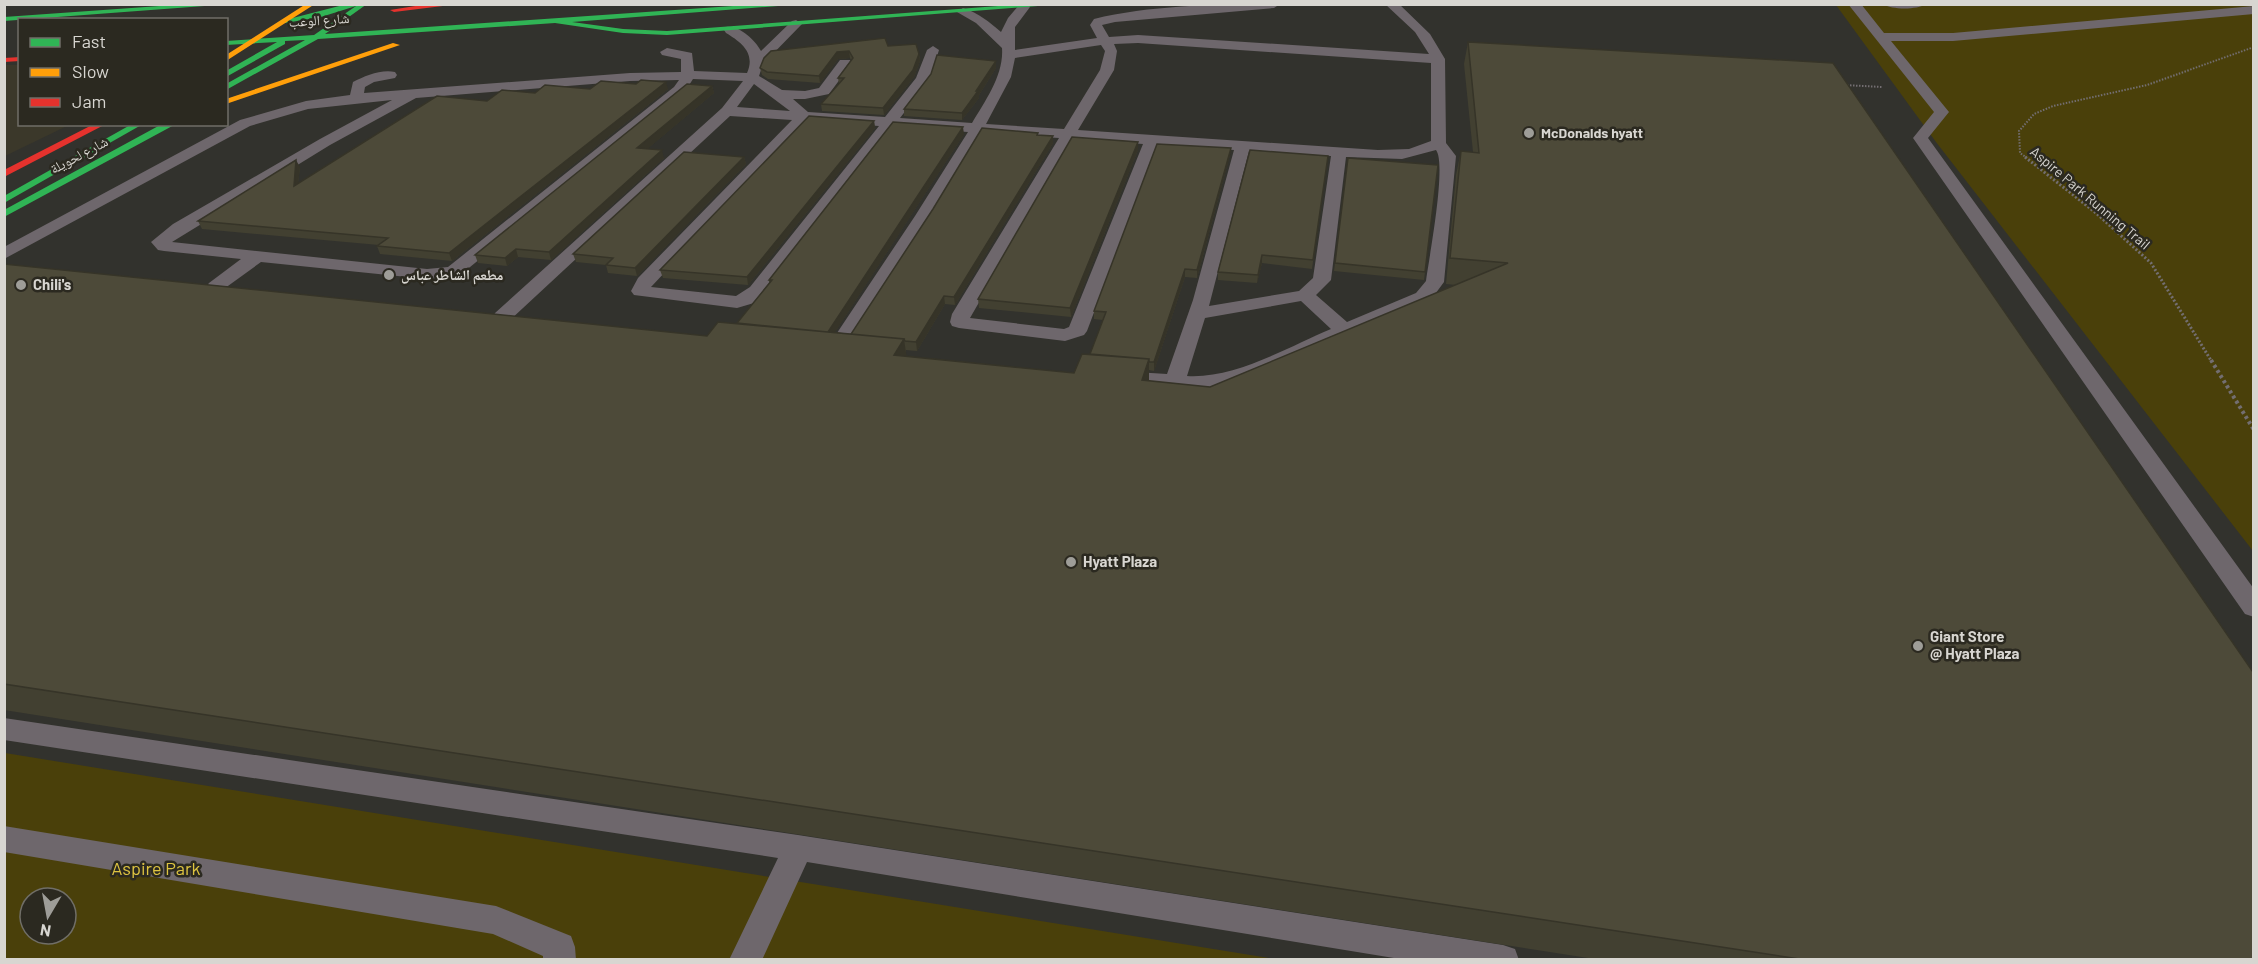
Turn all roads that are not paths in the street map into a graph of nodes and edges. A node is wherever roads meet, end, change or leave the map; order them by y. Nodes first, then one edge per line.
1 (188, 4) edge
2 (228, 4) edge
3 (335, 4) edge
4 (364, 4) edge
5 (456, 4) edge
6 (801, 4) edge
7 (1060, 4) edge
8 (1274, 4) edge
9 (1391, 4) edge
10 (1854, 4) edge
11 (1889, 4) edge
12 (1920, 4) edge
13 (2222, 4) edge
14 (1024, 7) junction
15 (353, 9) edge
16 (2247, 11) edge
17 (472, 12) dead end
18 (963, 12) junction
19 (319, 13) edge
20 (149, 15) edge
21 (62, 18) edge
22 (287, 21) junction
23 (558, 22) junction
24 (796, 24) junction
25 (250, 26) dead end
26 (454, 28) junction
27 (730, 30) junction
28 (316, 37) junction
29 (1881, 37) junction
30 (287, 39) junction
31 (255, 41) junction
32 (1105, 41) junction
33 (228, 43) edge
34 (1008, 49) junction
35 (933, 50) dead end
36 (668, 52) dead end
37 (228, 58) edge
38 (1438, 59) junction
39 (846, 63) edge
40 (755, 70) junction
41 (228, 74) edge
42 (390, 75) dead end
43 (688, 76) junction
44 (228, 87) edge
45 (413, 94) junction
46 (779, 94) junction
47 (356, 98) junction
48 (228, 101) edge
49 (727, 111) junction
50 (804, 116) junction
51 (890, 121) junction
52 (98, 126) edge
53 (135, 126) edge
54 (168, 126) edge
55 (979, 127) junction
56 (1069, 134) junction
57 (1152, 139) junction
58 (1438, 143) junction
59 (1244, 146) junction
60 (1339, 152) junction
61 (4, 174) edge
62 (4, 200) edge
63 (4, 214) edge
64 (35, 238) junction
65 (4, 254) edge
66 (30, 257) dead end
67 (256, 257) junction
68 (192, 285) edge
69 (215, 287) junction
70 (238, 290) edge
71 (1305, 295) junction
72 (1198, 314) junction
73 (481, 315) edge
74 (502, 317) junction
75 (525, 320) edge
76 (1344, 330) junction
77 (813, 349) edge
78 (835, 351) junction
79 (859, 353) edge
80 (1104, 376) edge
81 (1175, 381) junction
82 (2253, 608) edge
83 (4, 729) edge
84 (4, 839) edge
85 (798, 848) junction
86 (560, 960) edge
87 (745, 960) edge
88 (1503, 960) edge

1 - 20 main road
2 - 20 main road
3 - 19 main road
4 - 15 main road
5 - 15 main road
6 - 23 main road, شارع الوعب
7 - 14 main road, شارع الوعب
8 - 32 lane
9 - 38 lane
10 - 29 lane
11 - 12 lane
13 - 16 lane
14 - 18 main road, شارع الوعب
14 - 34 lane
15 - 19 main road
15 - 28 main road
16 - 29 lane
17 - 26 main road
18 - 24 main road, شارع الوعب
18 - 34 lane
19 - 22 main road
19 - 28 main road
19 - 30 main road
19 - 31 main road
20 - 21 main road
22 - 25 main road
22 - 31 main road
23 - 26 main road, شارع الوعب
23 - 27 main road, شارع الوعب
23 - 48 main road
24 - 27 main road, شارع الوعب
24 - 40 lane
26 - 28 main road, شارع الوعب
27 - 40 lane
28 - 30 main road, شارع الوعب
28 - 44 main road
29 - 82 lane
30 - 31 main road, شارع الوعب
30 - 41 main road
31 - 33 main road, شارع الوعب
31 - 37 main road
32 - 34 lane
32 - 38 lane
32 - 56 lane
34 - 55 lane
35 - 51 lane
36 - 43 lane
38 - 58 lane
39 - 46 lane
40 - 43 lane
40 - 46 lane
40 - 49 lane
42 - 47 lane
43 - 45 lane
43 - 67 lane
45 - 47 lane
45 - 67 lane
46 - 50 lane
47 - 64 lane
49 - 50 lane
49 - 74 lane
50 - 51 lane
50 - 51 lane
51 - 55 lane
52 - 61 main road, شارع لحويلة
53 - 62 main road
54 - 63 main road, شارع لحويلة
55 - 56 lane
55 - 78 lane
56 - 57 lane
56 - 57 lane
57 - 59 lane
58 - 60 lane
58 - 76 lane
59 - 60 lane
59 - 72 lane
60 - 71 lane
64 - 65 lane
64 - 66 lane
67 - 69 lane
68 - 69 lane
69 - 70 lane
71 - 72 lane
71 - 76 lane
72 - 81 lane
73 - 74 lane
74 - 75 lane
76 - 81 lane
77 - 78 lane
78 - 79 lane
80 - 81 lane
83 - 85 lane
84 - 86 lane
85 - 87 lane
85 - 88 lane

